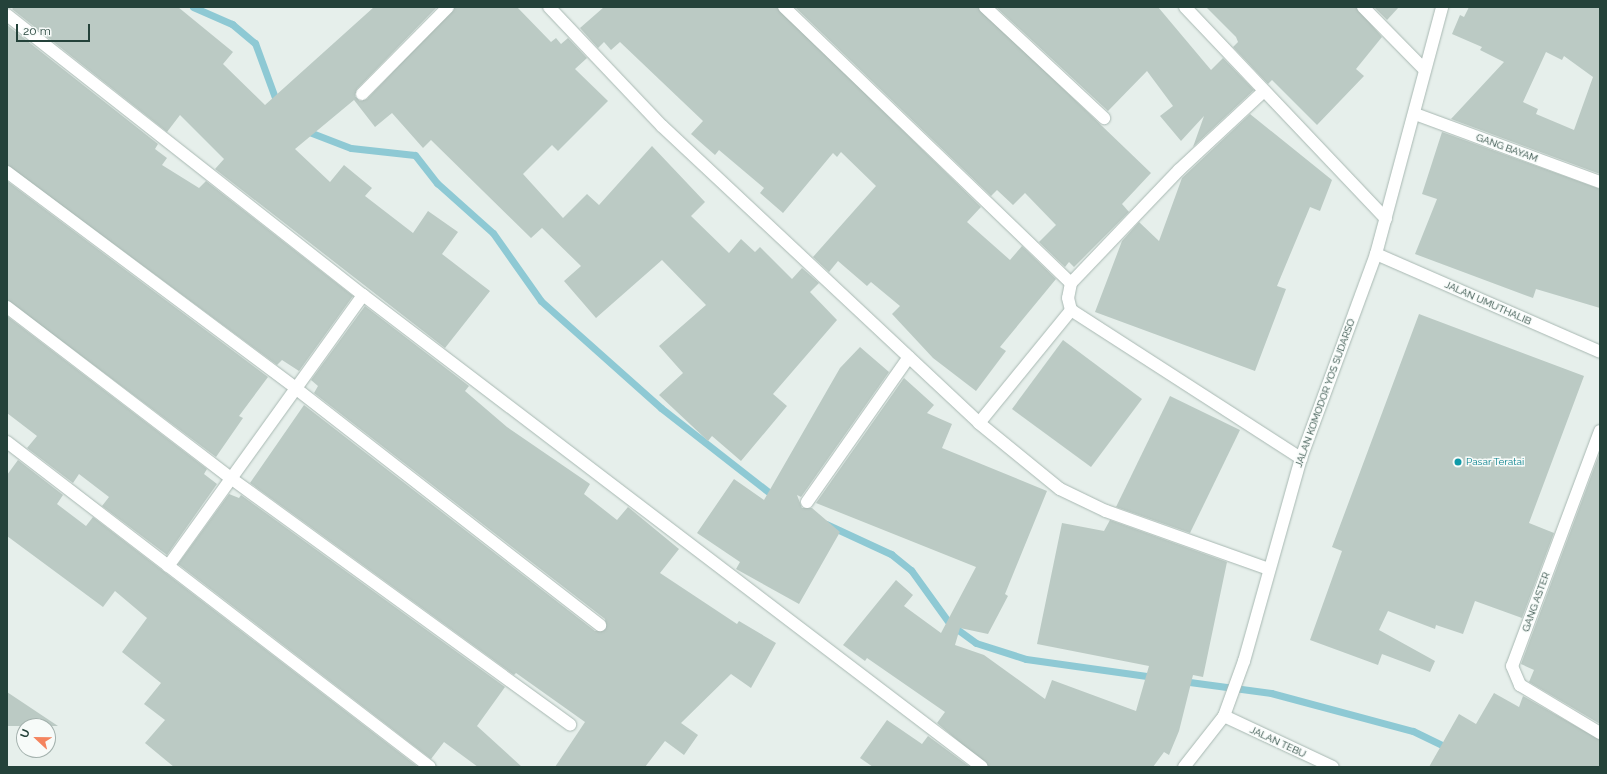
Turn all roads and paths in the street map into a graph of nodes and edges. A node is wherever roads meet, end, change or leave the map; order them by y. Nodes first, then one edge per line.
1 (448, 7) edge
2 (549, 7) edge
3 (784, 7) edge
4 (985, 7) edge
5 (1185, 7) edge
6 (1363, 7) edge
7 (1442, 7) edge
8 (7, 15) edge
9 (1425, 70) junction
10 (1264, 91) junction
11 (362, 94) dead end
12 (1415, 114) junction
13 (1104, 118) dead end
14 (7, 172) edge
15 (1600, 182) edge
16 (1386, 219) junction
17 (1376, 254) junction
18 (1071, 283) junction
19 (363, 295) junction
20 (7, 307) edge
21 (1071, 310) junction
22 (1600, 352) edge
23 (909, 357) junction
24 (294, 387) junction
25 (979, 423) junction
26 (1600, 431) edge
27 (7, 442) edge
28 (1301, 458) junction
29 (232, 480) junction
30 (807, 502) dead end
31 (168, 566) junction
32 (1269, 569) junction
33 (600, 625) dead end
34 (1226, 711) junction
35 (570, 726) dead end
36 (1600, 733) edge
37 (430, 767) edge
38 (982, 767) edge
39 (1184, 767) edge
40 (1333, 767) edge

1 - 11 street
2 - 23 street
3 - 18 street
4 - 13 street
5 - 10 street
6 - 9 street
7 - 9 street, JALAN KOMODOR YOS SUDARSO
8 - 19 street
9 - 12 street, JALAN KOMODOR YOS SUDARSO
10 - 16 street
10 - 18 street
12 - 15 street, GANG BAYAM
12 - 16 street, JALAN KOMODOR YOS SUDARSO
14 - 24 street
16 - 17 street, JALAN KOMODOR YOS SUDARSO
17 - 22 street, JALAN UMUTHALIB
17 - 28 street, JALAN KOMODOR YOS SUDARSO
18 - 21 street
19 - 24 street
19 - 38 street
20 - 29 street
21 - 25 street
21 - 28 street
23 - 25 street
23 - 30 street
24 - 29 street
24 - 33 street
25 - 32 street
26 - 36 street, GANG ASTER
27 - 31 street
28 - 32 street, JALAN KOMODOR YOS SUDARSO
29 - 31 street
29 - 35 street
31 - 37 street
32 - 34 street, JALAN KOMODOR YOS SUDARSO
34 - 39 street, JALAN KOMODOR YOS SUDARSO
34 - 40 street, JALAN TEBU

